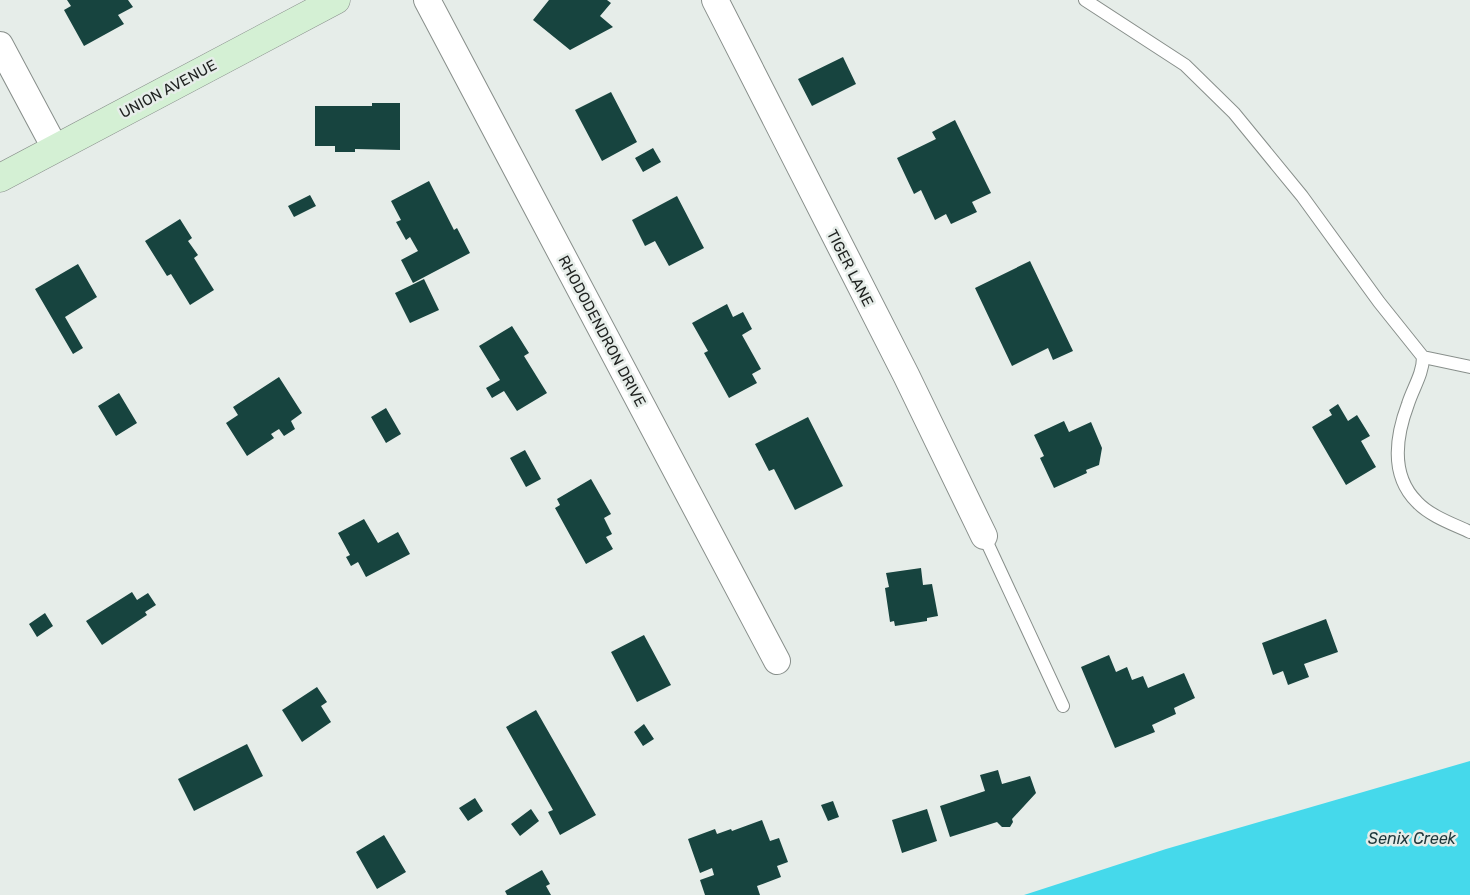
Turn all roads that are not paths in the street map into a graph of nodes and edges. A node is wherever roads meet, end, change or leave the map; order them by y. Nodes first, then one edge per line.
1 (336, 0) edge
2 (427, 0) edge
3 (715, 0) edge
4 (1084, 0) edge
5 (0, 45) edge
6 (55, 148) junction
7 (0, 178) edge
8 (1423, 357) junction
9 (1470, 367) edge
10 (1470, 532) edge
11 (984, 536) joint
12 (777, 661) dead end
13 (1063, 706) dead end

1 - 6 street, UNION AVENUE
2 - 12 street, RHODODENDRON DRIVE
3 - 11 street, TIGER LANE
4 - 8 lane
5 - 6 street
6 - 7 street, UNION AVENUE
8 - 9 lane
8 - 10 lane
11 - 13 lane

